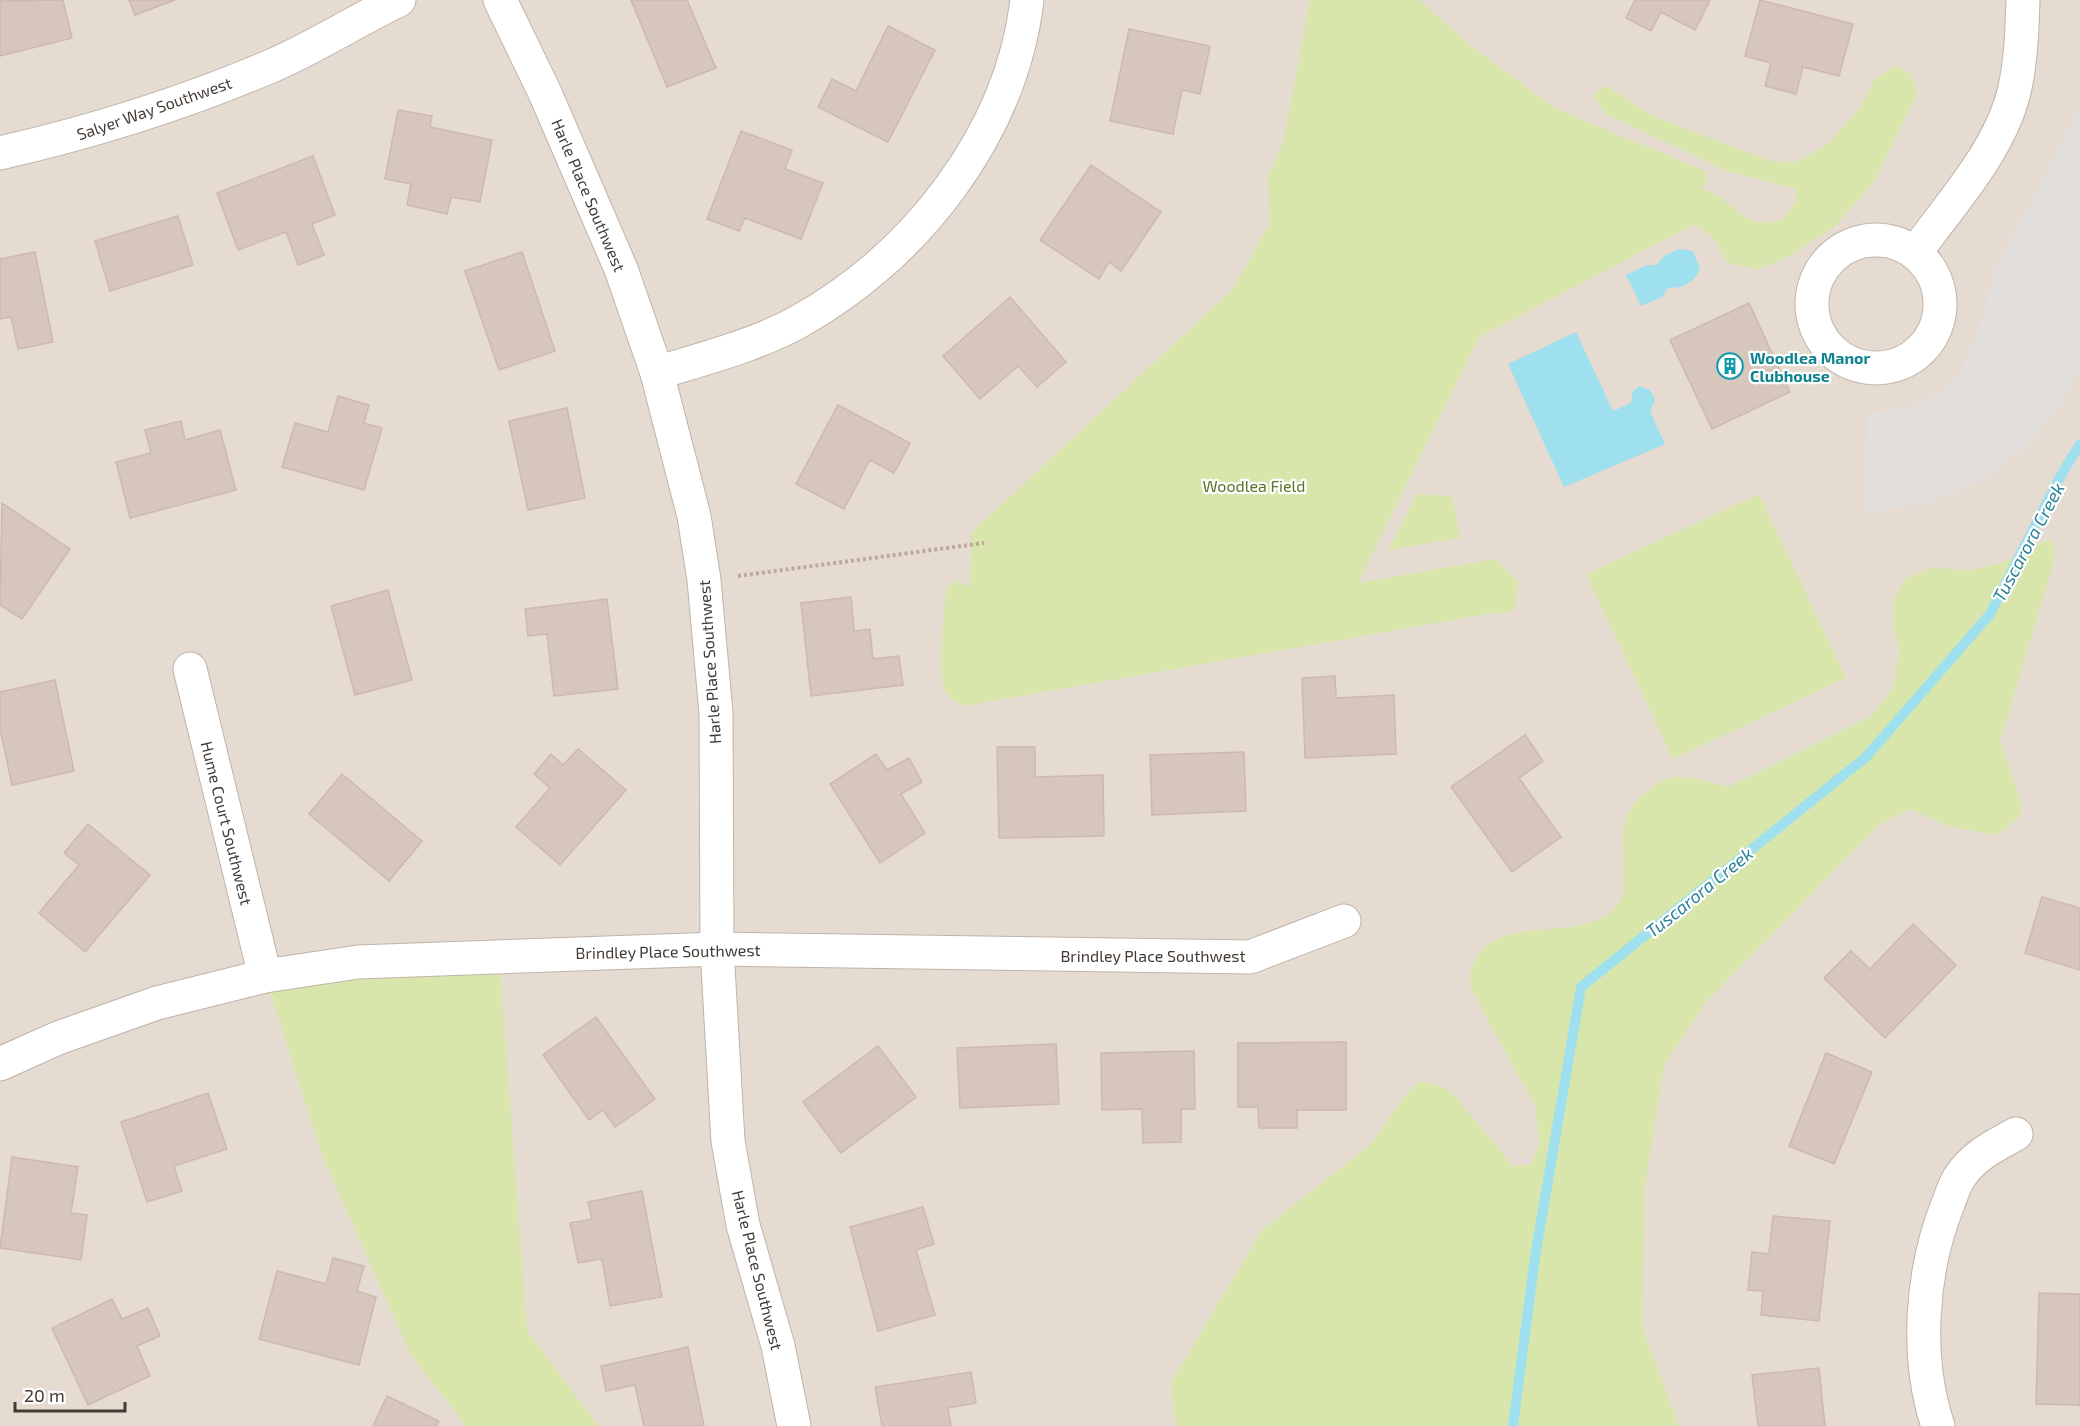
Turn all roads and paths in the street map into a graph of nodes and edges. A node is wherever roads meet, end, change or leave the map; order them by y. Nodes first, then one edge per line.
1 (399, 0) edge
2 (500, 0) edge
3 (1027, 0) edge
4 (2023, 0) edge
5 (0, 153) edge
6 (1916, 252) dead end
7 (657, 373) junction
8 (984, 543) dead end
9 (704, 580) junction
10 (190, 669) dead end
11 (1344, 921) dead end
12 (717, 949) junction
13 (265, 976) junction
14 (0, 1064) edge
15 (2016, 1134) dead end
16 (794, 1426) edge
17 (1938, 1426) edge

1 - 5 street, Salyer Way Southwest
2 - 7 street, Harle Place Southwest
3 - 7 street
4 - 6 street
7 - 9 street, Harle Place Southwest
8 - 9 path
9 - 12 street, Harle Place Southwest
10 - 13 street, Hume Court Southwest
11 - 12 street, Brindley Place Southwest
12 - 13 street, Brindley Place Southwest
12 - 16 street, Harle Place Southwest
13 - 14 street, Brindley Place Southwest
15 - 17 street

